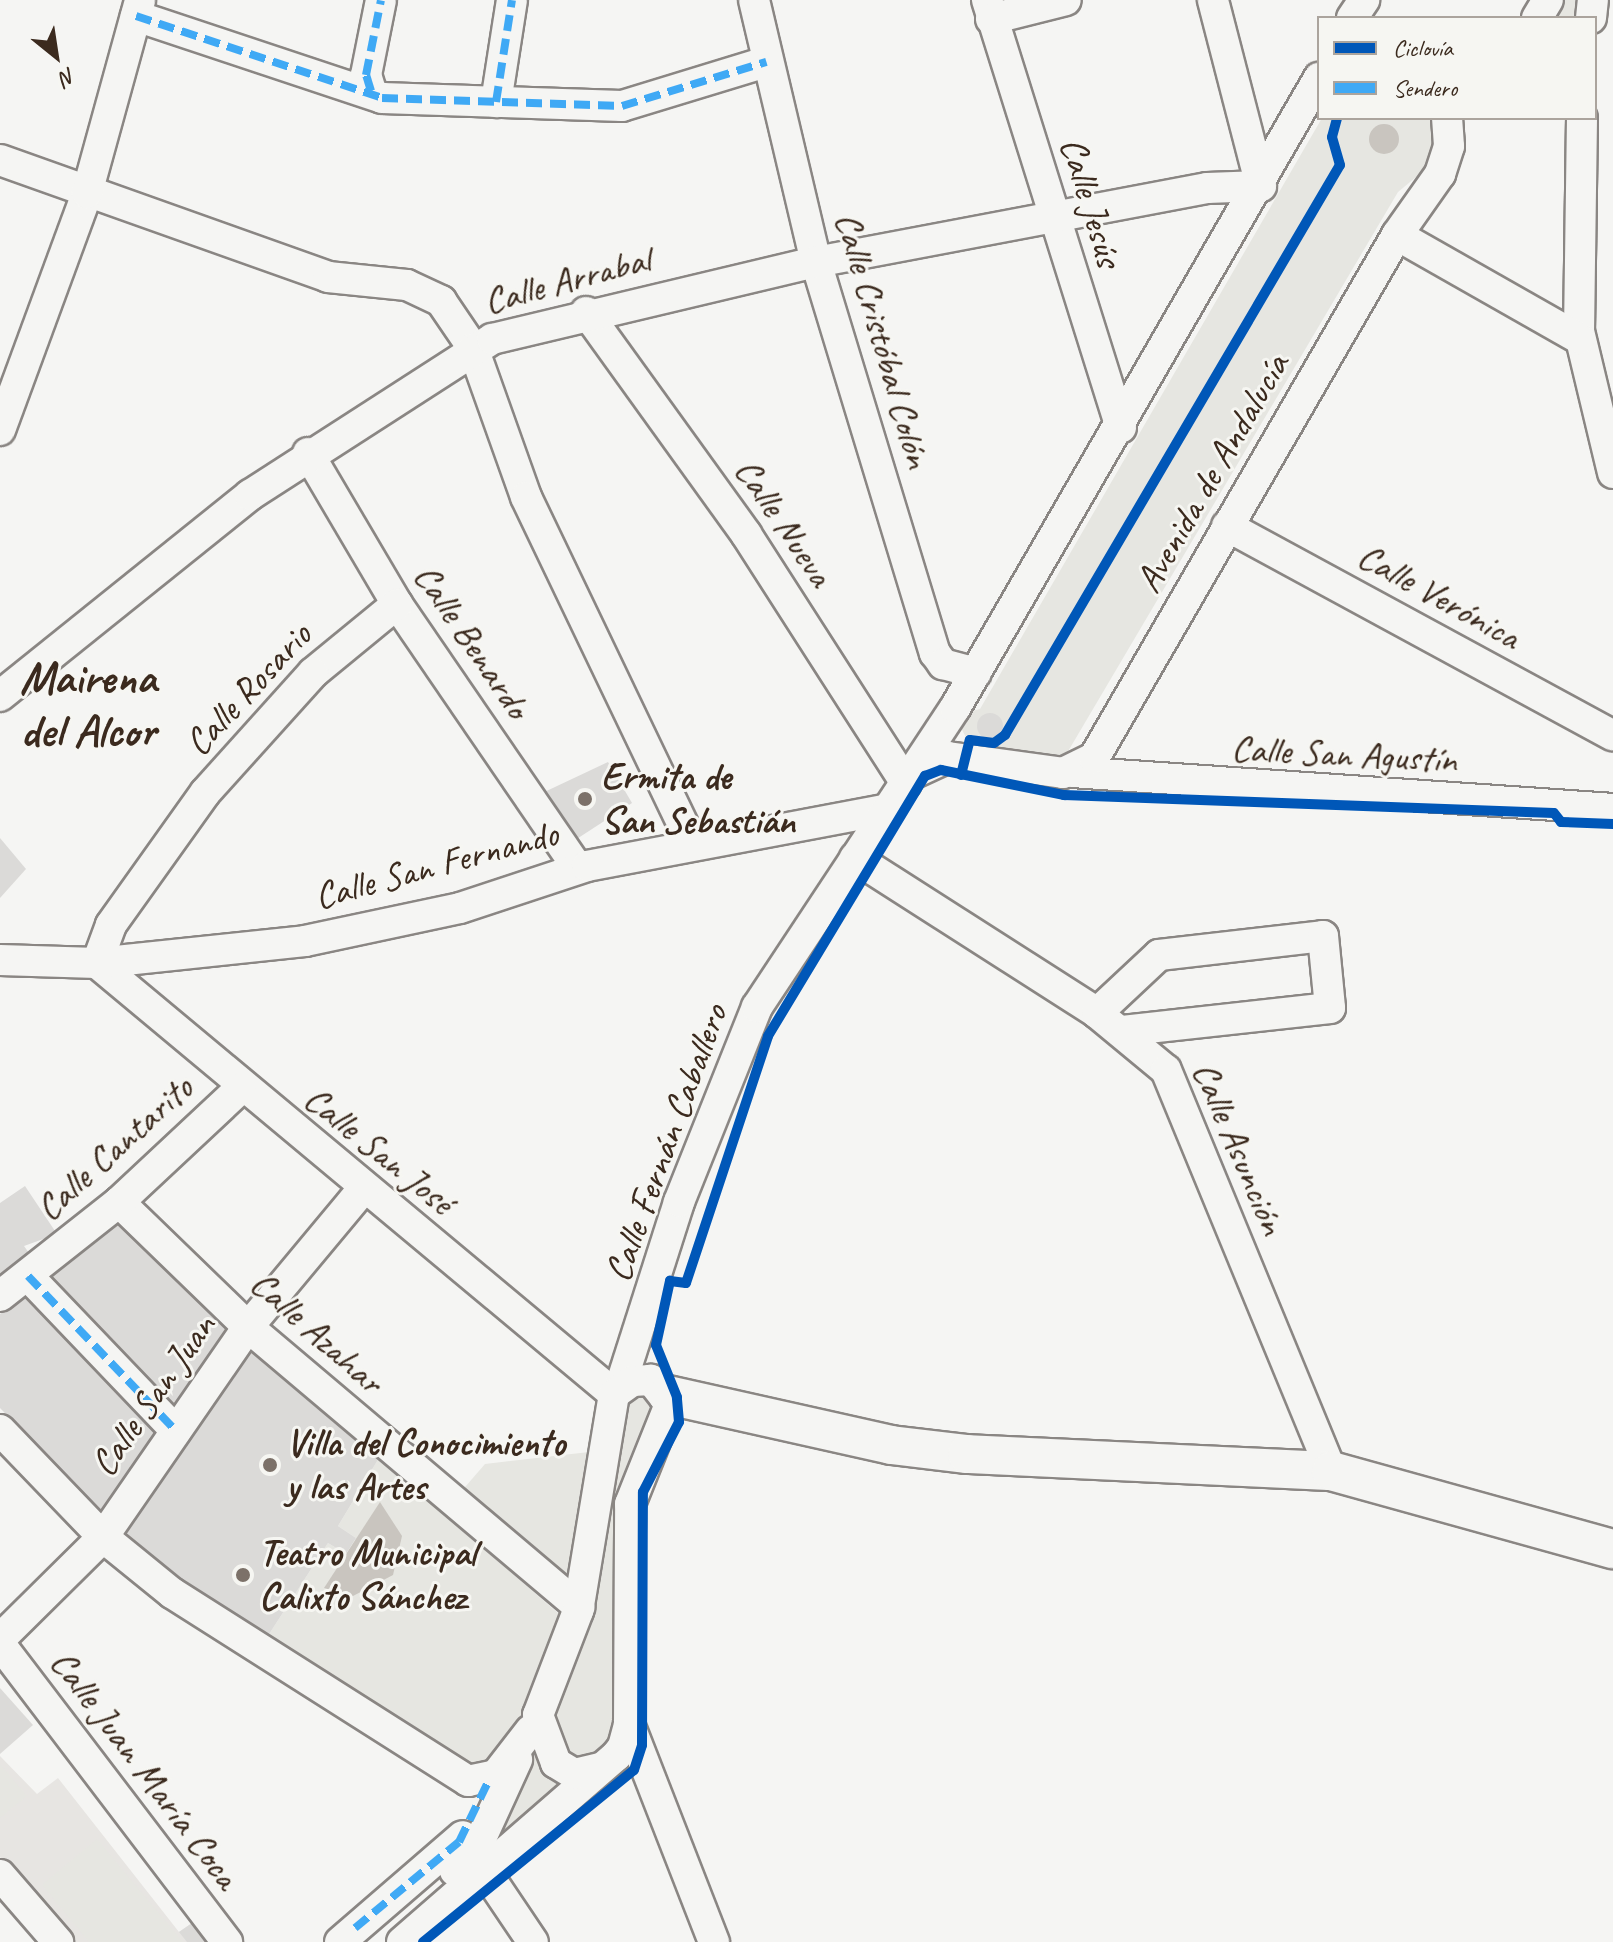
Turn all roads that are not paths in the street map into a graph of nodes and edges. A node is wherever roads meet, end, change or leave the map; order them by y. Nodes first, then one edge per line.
1 (381, 0) edge
2 (512, 0) edge
3 (754, 0) edge
4 (1066, 0) edge
5 (1213, 0) edge
6 (138, 8) edge
7 (989, 9) edge
8 (766, 62) junction
9 (1317, 82) edge
10 (371, 91) junction
11 (1317, 98) edge
12 (496, 102) junction
13 (1447, 120) edge
14 (1582, 120) edge
15 (1295, 127) junction
16 (0, 160) edge
17 (1261, 186) junction
18 (87, 193) junction
19 (1055, 219) junction
20 (1397, 235) junction
21 (816, 262) junction
22 (586, 312) junction
23 (1580, 339) junction
24 (473, 348) junction
25 (1121, 428) junction
26 (0, 430) edge
27 (308, 453) junction
28 (1613, 473) edge
29 (1227, 526) junction
30 (397, 604) junction
31 (976, 673) junction
32 (0, 696) edge
33 (955, 708) junction
34 (1613, 736) edge
35 (974, 759) junction
36 (1072, 772) junction
37 (909, 779) junction
38 (889, 809) junction
39 (1613, 809) edge
40 (692, 844) junction
41 (855, 858) junction
42 (578, 868) junction
43 (0, 960) edge
44 (97, 963) junction
45 (1108, 1022) junction
46 (241, 1088) junction
47 (363, 1189) junction
48 (119, 1202) junction
49 (28, 1276) junction
50 (0, 1296) edge
51 (645, 1322) junction
52 (248, 1327) junction
53 (660, 1388) junction
54 (617, 1390) junction
55 (0, 1430) edge
56 (176, 1431) junction
57 (1331, 1471) junction
58 (103, 1537) junction
59 (1613, 1549) edge
60 (579, 1607) junction
61 (0, 1641) edge
62 (534, 1723) junction
63 (629, 1724) junction
64 (603, 1766) junction
65 (489, 1780) junction
66 (651, 1781) junction
67 (473, 1865) junction
68 (0, 1875) edge
69 (429, 1932) edge
70 (359, 1937) edge
71 (58, 1942) edge
72 (227, 1942) edge
73 (402, 1942) edge
74 (533, 1942) edge
75 (714, 1942) edge

1 - 10 street
2 - 12 street
3 - 8 street, Calle Cristóbal Colón
4 - 7 street
5 - 17 street
6 - 10 street
6 - 18 street
7 - 19 street, Calle Jesús
8 - 12 street
8 - 21 street, Calle Cristóbal Colón
9 - 15 street
10 - 12 street
11 - 15 street
13 - 20 street, Avenida de Andalucía
14 - 23 street
15 - 17 street
16 - 18 street
17 - 19 street, Calle Arrabal
17 - 25 street
18 - 24 street
18 - 26 street
19 - 21 street, Calle Arrabal
19 - 25 street, Calle Jesús
20 - 23 street
20 - 29 street, Avenida de Andalucía
21 - 22 street, Calle Arrabal
21 - 31 street, Calle Cristóbal Colón
22 - 24 street, Calle Arrabal
22 - 37 street, Calle Nueva
23 - 28 street
24 - 27 street, Calle Arrabal
24 - 40 street
25 - 31 street
27 - 30 street, Calle Benardo
27 - 32 street, Calle Arrabal
29 - 34 street, Calle Verónica
29 - 36 street, Avenida de Andalucía
30 - 42 street, Calle Benardo
30 - 44 street, Calle Rosario
31 - 33 street
33 - 35 street
33 - 37 street
35 - 36 street
35 - 37 street
36 - 39 street, Calle San Agustín
37 - 38 street, Calle Fernán Caballero
38 - 40 street, Calle San Fernando
38 - 41 street, Calle Fernán Caballero
40 - 42 street, Calle San Fernando
41 - 45 street, Calle Asunción
41 - 51 street, Calle Fernán Caballero
42 - 44 street, Calle San Fernando
43 - 44 street, Calle San Fernando
44 - 46 street, Calle San José
45 - 45 street
45 - 57 street, Calle Asunción
46 - 47 street, Calle San José
46 - 48 street, Calle Cantarito
47 - 52 street, Calle San Juan
47 - 54 street, Calle San José
48 - 49 street, Calle Cantarito
48 - 52 street, Calle Azahar
49 - 50 street, Calle Cantarito
49 - 56 street
51 - 53 street
51 - 54 street, Calle Fernán Caballero
52 - 56 street, Calle San Juan
52 - 60 street, Calle Azahar
53 - 54 street
53 - 57 main road
53 - 63 street
54 - 60 street, Calle Fernán Caballero
55 - 58 street
56 - 58 street, Calle San Juan
57 - 59 main road
58 - 61 street, Calle San Juan
58 - 65 street
60 - 62 street, Calle Fernán Caballero
61 - 72 street, Calle Juan María Coca
62 - 64 street
62 - 65 street
62 - 67 street, Calle Fernán Caballero
63 - 64 street
63 - 66 street
64 - 66 street
64 - 67 street
65 - 70 street
66 - 75 street
67 - 69 street
67 - 70 street
67 - 74 street
68 - 71 street
69 - 73 street

